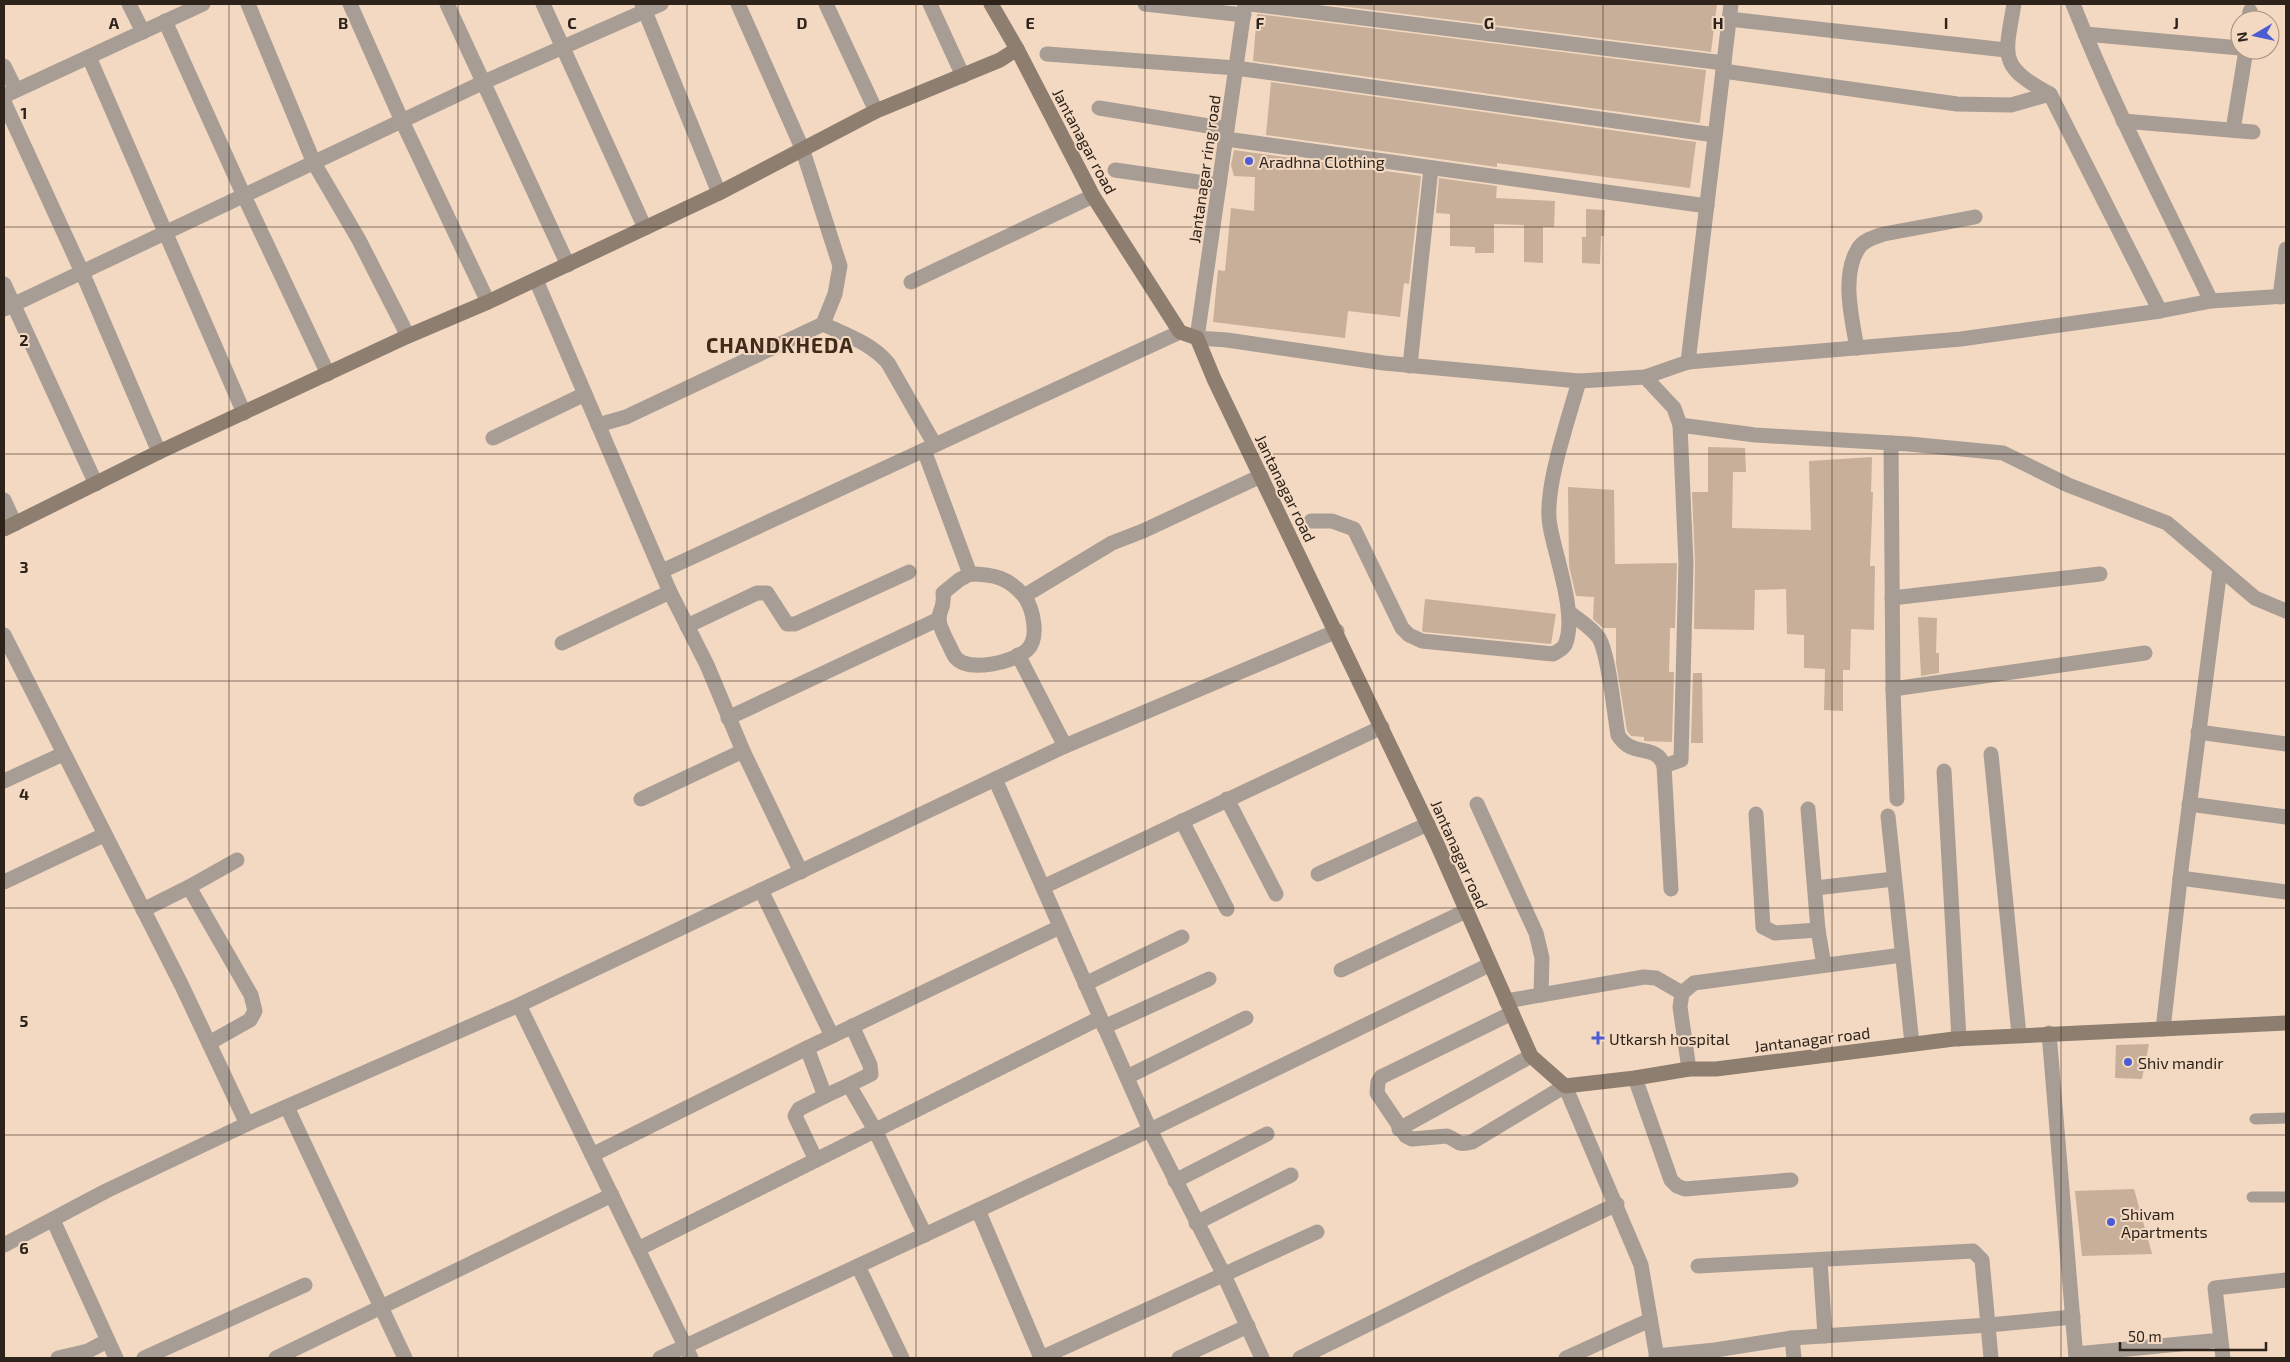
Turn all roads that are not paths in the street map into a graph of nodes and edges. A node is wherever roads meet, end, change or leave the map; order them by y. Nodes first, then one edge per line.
1 (128, 4) edge
2 (203, 4) edge
3 (248, 4) edge
4 (350, 4) edge
5 (447, 4) edge
6 (542, 4) edge
7 (661, 4) edge
8 (738, 4) edge
9 (826, 4) edge
10 (930, 4) edge
11 (992, 4) edge
12 (1145, 4) edge
13 (2014, 4) edge
14 (2073, 4) edge
15 (1246, 7) edge
16 (644, 8) edge
17 (1730, 11) edge
18 (165, 21) junction
19 (143, 32) junction
20 (2085, 34) junction
21 (2230, 47) edge
22 (562, 48) junction
23 (1017, 50) junction
24 (2006, 50) junction
25 (1046, 54) dead end
26 (89, 57) junction
27 (2244, 60) edge
28 (4, 66) edge
29 (1724, 67) junction
30 (1236, 68) junction
31 (963, 76) junction
32 (484, 82) junction
33 (10, 93) edge
34 (2050, 94) junction
35 (4, 102) edge
36 (1098, 108) dead end
37 (876, 111) junction
38 (2123, 120) junction
39 (402, 121) junction
40 (2233, 130) junction
41 (2253, 132) dead end
42 (1226, 134) junction
43 (1715, 134) junction
44 (802, 148) junction
45 (314, 163) junction
46 (1431, 168) junction
47 (1115, 170) dead end
48 (1219, 185) junction
49 (719, 193) junction
50 (244, 196) junction
51 (1093, 196) junction
52 (1707, 206) junction
53 (1976, 217) dead end
54 (645, 228) junction
55 (166, 233) junction
56 (2286, 249) edge
57 (568, 265) junction
58 (82, 272) junction
59 (536, 280) junction
60 (911, 282) dead end
61 (4, 284) edge
62 (2283, 297) edge
63 (2211, 301) junction
64 (488, 302) junction
65 (9, 307) edge
66 (2160, 311) junction
67 (823, 324) junction
68 (1180, 332) junction
69 (408, 336) junction
70 (1197, 338) junction
71 (1857, 348) junction
72 (1688, 362) junction
73 (1410, 366) junction
74 (328, 374) junction
75 (1645, 377) junction
76 (1579, 381) junction
77 (585, 394) junction
78 (244, 413) junction
79 (598, 425) junction
80 (1680, 425) junction
81 (493, 438) dead end
82 (1891, 443) junction
83 (929, 447) junction
84 (159, 452) junction
85 (1261, 476) junction
86 (96, 484) junction
87 (4, 500) edge
88 (1311, 521) dead end
89 (10, 527) edge
90 (2220, 568) junction
91 (662, 571) junction
92 (909, 572) dead end
93 (970, 574) junction
94 (2100, 574) dead end
95 (670, 592) junction
96 (1024, 596) junction
97 (1892, 598) junction
98 (2286, 611) edge
99 (1569, 612) junction
100 (939, 619) junction
101 (687, 626) junction
102 (1337, 631) junction
103 (4, 636) edge
104 (562, 643) dead end
105 (2145, 653) dead end
106 (1018, 655) junction
107 (10, 663) edge
108 (1893, 689) junction
109 (728, 718) junction
110 (1382, 727) junction
111 (2198, 732) junction
112 (2286, 744) edge
113 (1065, 746) junction
114 (743, 751) junction
115 (63, 754) junction
116 (1991, 754) dead end
117 (1664, 766) junction
118 (1944, 771) dead end
119 (995, 780) junction
120 (4, 781) edge
121 (641, 799) dead end
122 (1227, 799) junction
123 (1897, 799) dead end
124 (1477, 804) dead end
125 (2189, 804) junction
126 (1808, 809) dead end
127 (1756, 814) dead end
128 (1888, 816) dead end
129 (2286, 817) edge
130 (1182, 821) junction
131 (1428, 824) junction
132 (104, 834) junction
133 (237, 860) dead end
134 (801, 872) junction
135 (1318, 874) dead end
136 (2180, 878) junction
137 (1894, 879) junction
138 (4, 882) edge
139 (189, 887) junction
140 (1043, 887) junction
141 (1815, 888) junction
142 (761, 890) junction
143 (1671, 890) dead end
144 (2286, 892) edge
145 (1276, 894) dead end
146 (1227, 909) dead end
147 (143, 910) junction
148 (1466, 911) junction
149 (1060, 927) junction
150 (1818, 930) junction
151 (1182, 937) dead end
152 (1902, 955) junction
153 (1824, 965) junction
154 (1489, 966) junction
155 (1341, 970) dead end
156 (1209, 979) dead end
157 (1085, 984) junction
158 (1682, 993) junction
159 (1541, 995) junction
160 (519, 1005) junction
161 (1509, 1007) junction
162 (1246, 1018) dead end
163 (1102, 1022) junction
164 (2286, 1023) edge
165 (852, 1026) junction
166 (2163, 1029) junction
167 (2050, 1033) junction
168 (2019, 1035) junction
169 (832, 1036) junction
170 (1959, 1039) junction
171 (209, 1043) junction
172 (1912, 1044) junction
173 (808, 1048) junction
174 (1530, 1056) junction
175 (1690, 1069) junction
176 (1126, 1077) junction
177 (1635, 1078) junction
178 (849, 1085) junction
179 (1565, 1086) junction
180 (825, 1096) junction
181 (287, 1107) junction
182 (2286, 1118) edge
183 (2254, 1119) dead end
184 (247, 1124) junction
185 (1399, 1128) junction
186 (875, 1130) junction
187 (1150, 1130) junction
188 (1267, 1134) dead end
189 (592, 1155) junction
190 (816, 1160) junction
191 (1290, 1175) dead end
192 (1791, 1180) dead end
193 (1175, 1181) junction
194 (612, 1195) junction
195 (2252, 1197) dead end
196 (2286, 1197) edge
197 (1617, 1204) junction
198 (978, 1210) junction
199 (53, 1220) junction
200 (1196, 1223) junction
201 (1317, 1232) dead end
202 (925, 1235) junction
203 (4, 1245) edge
204 (638, 1249) junction
205 (1820, 1260) junction
206 (858, 1266) junction
207 (1698, 1266) dead end
208 (1223, 1273) junction
209 (2286, 1280) edge
210 (305, 1285) dead end
211 (381, 1306) junction
212 (2073, 1317) junction
213 (1650, 1320) junction
214 (1989, 1325) junction
215 (1248, 1326) junction
216 (1826, 1336) junction
217 (1792, 1338) junction
218 (108, 1341) junction
219 (2211, 1341) dead end
220 (688, 1352) edge
221 (2076, 1356) edge
222 (1657, 1357) edge
223 (58, 1358) edge
224 (116, 1358) edge
225 (144, 1358) edge
226 (276, 1358) edge
227 (405, 1358) edge
228 (660, 1358) edge
229 (902, 1358) edge
230 (1041, 1358) edge
231 (1179, 1358) edge
232 (1262, 1358) edge
233 (1300, 1358) edge
234 (1566, 1358) edge
235 (1794, 1358) edge
236 (1991, 1358) edge
237 (2223, 1358) edge

1 - 19 street
2 - 18 street
3 - 45 street
4 - 39 street
5 - 32 street
6 - 22 street
7 - 16 street
8 - 44 street
9 - 37 street
10 - 31 street
11 - 23 street, Jantanagar road
12 - 15 street
13 - 24 street
14 - 20 street
15 - 29 street
15 - 30 street, Jantanagar ring road
16 - 22 street
16 - 49 street
17 - 24 street
17 - 29 street
18 - 19 street
18 - 50 street
19 - 26 street
20 - 21 street
20 - 38 street
22 - 32 street
22 - 54 street
23 - 31 street
23 - 51 street, Jantanagar road
24 - 34 street
25 - 30 street
26 - 33 street
26 - 55 street
27 - 40 street
28 - 33 street
29 - 34 street
29 - 43 street
30 - 42 street, Jantanagar ring road
30 - 43 street
31 - 37 street
32 - 39 street
32 - 57 street
34 - 66 street
35 - 58 street
36 - 42 street
37 - 44 street
38 - 40 street
38 - 63 street
39 - 45 street
39 - 64 street
40 - 41 street
42 - 46 street
42 - 48 street, Jantanagar ring road
43 - 52 street
44 - 49 street
44 - 67 street
45 - 50 street
45 - 69 street
46 - 52 street
46 - 73 street
47 - 48 street
48 - 70 street, Jantanagar ring road
49 - 54 street
50 - 55 street
50 - 74 street
51 - 60 street
51 - 68 street, Jantanagar road
52 - 72 street
53 - 71 street
54 - 57 street
55 - 58 street
55 - 78 street
56 - 62 street
57 - 59 street
58 - 65 street
58 - 84 street
59 - 64 street
59 - 77 street
61 - 65 street
62 - 63 street
63 - 66 street
64 - 69 street
65 - 86 street
66 - 71 street
67 - 79 street
67 - 83 street
68 - 70 street
68 - 83 street
69 - 74 street
70 - 73 street
70 - 85 street, Jantanagar road
71 - 72 street
72 - 75 street
73 - 76 street
74 - 78 street
75 - 76 street
75 - 80 street
76 - 99 street
77 - 79 street
77 - 81 street
78 - 84 street
79 - 91 street
80 - 82 street
80 - 117 street
82 - 90 street
82 - 97 street
83 - 91 street
83 - 93 street
84 - 86 street
85 - 96 street
85 - 102 street, Jantanagar road
86 - 89 street
87 - 89 street
88 - 99 street
90 - 98 street
90 - 111 street
91 - 95 street
92 - 101 street
93 - 96 street
93 - 100 street
94 - 97 street
95 - 101 street
95 - 104 street
96 - 106 street
97 - 108 street
99 - 117 street
100 - 106 street
100 - 109 street
101 - 109 street
102 - 110 street, Jantanagar road
102 - 113 street
103 - 107 street
105 - 108 street
106 - 113 street
107 - 115 street
108 - 123 street
109 - 114 street
110 - 122 street
110 - 131 street, Jantanagar road
111 - 112 street
111 - 125 street
113 - 119 street
114 - 121 street
114 - 134 street
115 - 120 street
115 - 132 street
116 - 168 street
117 - 143 street
118 - 170 street
119 - 134 street
119 - 140 street
122 - 130 street
122 - 145 street
124 - 159 street
125 - 129 street
125 - 136 street
126 - 141 street
127 - 150 street
128 - 137 street
130 - 140 street
130 - 146 street
131 - 135 street
131 - 148 street, Jantanagar road
132 - 138 street
132 - 147 street
133 - 139 street
134 - 142 street
136 - 144 street
136 - 166 street
137 - 141 street
137 - 152 street
139 - 147 street
139 - 171 street
140 - 149 street
141 - 150 street
142 - 160 street
142 - 169 street
147 - 171 street
148 - 154 street, Jantanagar road
148 - 155 street
149 - 157 street
149 - 165 street
150 - 153 street
151 - 157 street
152 - 153 street
152 - 172 street
153 - 158 street
154 - 161 street, Jantanagar road
154 - 187 street
156 - 163 street
157 - 163 street
158 - 159 street
158 - 175 street
159 - 161 street
160 - 181 street
160 - 189 street
161 - 174 street, Jantanagar road
161 - 185 street
162 - 176 street
163 - 176 street
163 - 186 street
164 - 166 street, Jantanagar road
165 - 169 street
165 - 178 street
166 - 167 street, Jantanagar road
167 - 168 street, Jantanagar road
167 - 212 street
168 - 170 street, Jantanagar road
169 - 173 street
170 - 172 street, Jantanagar road
171 - 184 street
172 - 175 street, Jantanagar road
173 - 180 street
173 - 189 street
174 - 179 street, Jantanagar road
174 - 185 street
175 - 177 street, Jantanagar road
176 - 187 street
177 - 179 street, Jantanagar road
177 - 192 street
178 - 180 street
178 - 186 street
179 - 185 street
179 - 197 street
180 - 190 street
181 - 184 street
181 - 211 street
182 - 183 lane
184 - 199 street
186 - 190 street
186 - 202 street
187 - 193 street
187 - 198 street
188 - 193 street
189 - 194 street
190 - 204 street
191 - 200 street
193 - 200 street
194 - 204 street
194 - 211 street
195 - 196 lane
197 - 213 street
197 - 233 street
198 - 202 street
198 - 230 street
199 - 203 street
199 - 218 street
200 - 208 street
201 - 208 street
202 - 206 street
204 - 220 street
205 - 207 street
205 - 214 street
205 - 216 street
206 - 220 street
206 - 229 street
208 - 215 street
208 - 230 street
209 - 237 street
210 - 225 street
211 - 226 street
211 - 227 street
212 - 214 street
212 - 221 street
213 - 222 street
213 - 234 street
214 - 216 street
214 - 236 street
215 - 231 street
215 - 232 street
216 - 217 street
217 - 222 street
217 - 235 street
218 - 223 street
218 - 224 street
219 - 221 street
220 - 228 street

